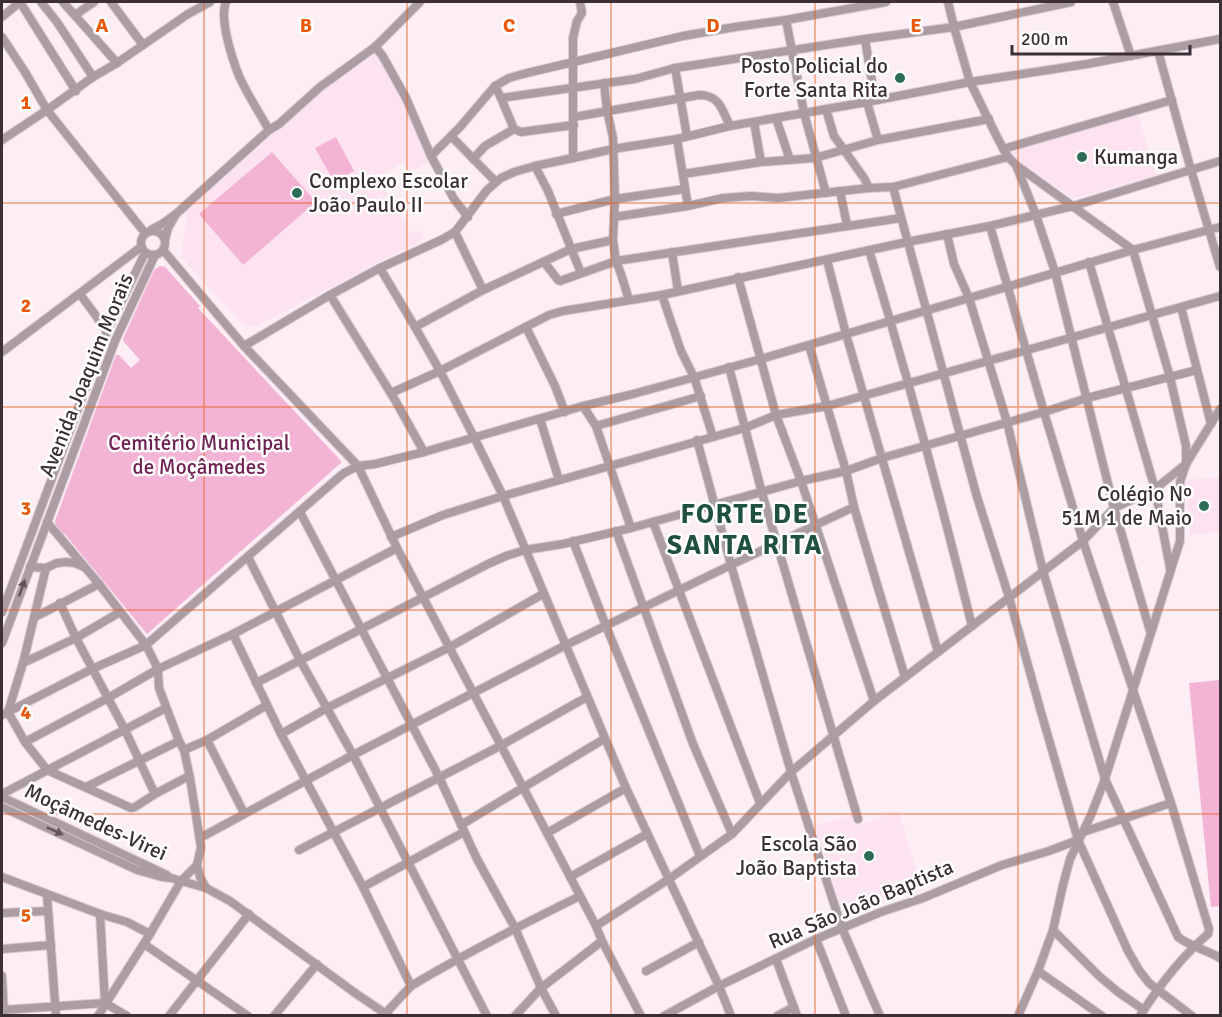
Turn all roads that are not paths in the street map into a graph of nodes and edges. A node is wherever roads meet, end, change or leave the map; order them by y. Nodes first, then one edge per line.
1 (20, 2) edge
2 (41, 2) edge
3 (63, 2) edge
4 (94, 2) edge
5 (111, 2) edge
6 (210, 2) edge
7 (226, 2) edge
8 (420, 2) edge
9 (580, 2) edge
10 (886, 2) edge
11 (948, 2) edge
12 (1071, 2) edge
13 (1113, 2) edge
14 (75, 15) junction
15 (2, 17) edge
16 (786, 20) junction
17 (954, 27) junction
18 (2, 37) edge
19 (865, 39) junction
20 (1221, 39) edge
21 (143, 45) junction
22 (375, 47) junction
23 (792, 50) junction
24 (1158, 51) junction
25 (1131, 56) junction
26 (574, 61) junction
27 (117, 63) junction
28 (675, 68) junction
29 (93, 77) junction
30 (970, 82) junction
31 (604, 83) junction
32 (495, 86) junction
33 (573, 88) junction
34 (76, 91) junction
35 (501, 98) junction
36 (681, 99) junction
37 (1172, 100) junction
38 (871, 101) junction
39 (825, 109) junction
40 (47, 110) junction
41 (607, 110) junction
42 (804, 113) junction
43 (776, 118) junction
44 (989, 119) junction
45 (574, 121) junction
46 (754, 122) junction
47 (730, 126) junction
48 (514, 129) junction
49 (269, 130) junction
50 (450, 136) junction
51 (687, 136) junction
52 (677, 139) junction
53 (2, 140) edge
54 (878, 140) junction
55 (613, 149) junction
56 (1003, 149) junction
57 (843, 150) junction
58 (430, 156) junction
59 (1008, 157) junction
60 (573, 158) junction
61 (815, 158) junction
62 (473, 159) junction
63 (790, 160) junction
64 (1221, 161) edge
65 (761, 162) junction
66 (1016, 165) junction
67 (535, 166) junction
68 (1191, 170) junction
69 (683, 174) junction
70 (496, 182) junction
71 (892, 187) junction
72 (868, 188) junction
73 (685, 189) junction
74 (840, 191) junction
75 (826, 193) junction
76 (615, 198) junction
77 (688, 206) junction
78 (1073, 206) junction
79 (176, 214) junction
80 (556, 214) junction
81 (1036, 215) junction
82 (468, 217) junction
83 (614, 217) junction
84 (901, 218) junction
85 (847, 225) junction
86 (990, 226) junction
87 (1221, 227) edge
88 (1209, 230) junction
89 (147, 232) junction
90 (455, 232) junction
91 (947, 234) junction
92 (165, 240) junction
93 (613, 240) junction
94 (907, 242) junction
95 (572, 249) junction
96 (143, 250) junction
97 (163, 250) junction
98 (869, 250) junction
99 (1132, 250) junction
100 (672, 252) junction
101 (154, 255) junction
102 (827, 260) junction
103 (616, 261) junction
104 (544, 262) junction
105 (1089, 262) junction
106 (1221, 267) edge
107 (380, 268) junction
108 (1055, 272) junction
109 (581, 273) junction
110 (738, 278) junction
111 (1008, 286) junction
112 (483, 290) junction
113 (678, 291) junction
114 (80, 294) junction
115 (330, 295) junction
116 (662, 295) junction
117 (1221, 296) edge
118 (969, 298) junction
119 (628, 300) junction
120 (1181, 307) junction
121 (926, 311) junction
122 (1152, 315) junction
123 (891, 321) junction
124 (416, 327) junction
125 (526, 327) junction
126 (1107, 328) junction
127 (107, 331) junction
128 (846, 334) junction
129 (1071, 338) junction
130 (809, 345) junction
131 (244, 346) junction
132 (1026, 351) junction
133 (2, 352) edge
134 (761, 358) junction
135 (989, 360) junction
136 (729, 367) junction
137 (1197, 369) junction
138 (440, 371) junction
139 (944, 374) junction
140 (694, 377) junction
141 (1170, 377) junction
142 (909, 384) junction
143 (1125, 389) junction
144 (391, 393) junction
145 (700, 396) junction
146 (864, 396) junction
147 (1087, 398) junction
148 (583, 406) junction
149 (827, 406) junction
150 (1221, 409) edge
151 (565, 412) junction
152 (1044, 412) junction
153 (776, 415) junction
154 (540, 419) junction
155 (1008, 422) junction
156 (1211, 424) junction
157 (596, 426) junction
158 (745, 428) junction
159 (961, 435) junction
160 (474, 437) junction
161 (713, 437) junction
162 (697, 440) junction
163 (925, 446) junction
164 (424, 452) junction
165 (882, 458) junction
166 (1186, 464) junction
167 (358, 466) junction
168 (611, 466) junction
169 (846, 471) junction
170 (559, 480) junction
171 (801, 481) junction
172 (1155, 489) junction
173 (762, 493) junction
174 (503, 496) junction
175 (715, 506) junction
176 (854, 507) junction
177 (1114, 508) junction
178 (300, 512) junction
179 (47, 522) junction
180 (653, 522) junction
181 (815, 526) junction
182 (631, 528) junction
183 (616, 531) junction
184 (391, 537) junction
185 (573, 541) junction
186 (1083, 541) junction
187 (777, 542) junction
188 (397, 548) junction
189 (525, 550) junction
190 (248, 557) junction
191 (731, 564) junction
192 (30, 567) junction
193 (85, 567) junction
194 (46, 568) junction
195 (1171, 569) junction
196 (1043, 571) junction
197 (336, 580) junction
198 (99, 584) junction
199 (679, 590) junction
200 (543, 594) junction
201 (423, 597) junction
202 (1009, 597) junction
203 (60, 603) junction
204 (644, 607) junction
205 (276, 611) junction
206 (2, 612) edge
207 (120, 612) junction
208 (35, 617) junction
209 (606, 626) junction
210 (972, 626) junction
211 (361, 630) junction
212 (1150, 633) junction
213 (233, 634) junction
214 (76, 638) junction
215 (2, 643) edge
216 (146, 645) junction
217 (566, 645) junction
218 (450, 647) junction
219 (938, 652) junction
220 (300, 660) junction
221 (23, 663) junction
222 (92, 669) junction
223 (158, 669) junction
224 (905, 677) junction
225 (387, 678) junction
226 (256, 682) junction
227 (1132, 691) junction
228 (474, 693) junction
229 (587, 697) junction
230 (108, 698) junction
231 (874, 701) junction
232 (267, 705) junction
233 (166, 708) junction
234 (327, 708) junction
235 (5, 714) edge
236 (412, 726) junction
237 (124, 730) junction
238 (281, 734) junction
239 (833, 736) junction
240 (604, 739) junction
241 (207, 740) junction
242 (179, 741) junction
243 (25, 742) junction
244 (500, 746) junction
245 (184, 750) junction
246 (353, 755) junction
247 (139, 760) junction
248 (47, 770) junction
249 (791, 772) junction
250 (189, 776) junction
251 (439, 777) junction
252 (1105, 779) junction
253 (305, 782) junction
254 (86, 787) junction
255 (523, 788) junction
256 (626, 788) junction
257 (155, 794) junction
258 (2, 795) edge
259 (760, 803) junction
260 (1171, 803) junction
261 (2, 807) edge
262 (380, 808) junction
263 (244, 813) junction
264 (858, 819) dead end
265 (1123, 820) junction
266 (463, 828) junction
267 (334, 832) junction
268 (1083, 832) junction
269 (547, 833) junction
270 (647, 834) junction
271 (732, 834) junction
272 (200, 838) junction
273 (1078, 840) junction
274 (299, 850) dead end
275 (700, 856) junction
276 (408, 863) junction
277 (197, 865) junction
278 (2, 877) edge
279 (570, 877) junction
280 (171, 878) junction
281 (669, 879) junction
282 (181, 881) junction
283 (363, 887) junction
284 (206, 888) junction
285 (47, 895) junction
286 (580, 896) junction
287 (48, 911) junction
288 (2, 913) edge
289 (100, 914) junction
290 (249, 914) junction
291 (596, 926) junction
292 (514, 928) junction
293 (842, 928) junction
294 (1053, 930) junction
295 (150, 934) junction
296 (816, 939) junction
297 (602, 941) junction
298 (699, 942) junction
299 (144, 944) junction
300 (51, 945) junction
301 (1194, 946) junction
302 (2, 949) edge
303 (457, 958) junction
304 (1221, 958) edge
305 (776, 959) junction
306 (317, 964) junction
307 (646, 971) dead end
308 (1038, 971) junction
309 (2, 976) edge
310 (196, 979) junction
311 (411, 986) junction
312 (719, 986) junction
313 (541, 988) junction
314 (1157, 989) junction
315 (105, 1003) junction
316 (55, 1006) junction
317 (794, 1007) junction
318 (3, 1012) edge
319 (1142, 1013) edge
320 (386, 1015) edge
321 (1021, 1015) edge
322 (56, 1016) edge
323 (98, 1016) edge
324 (127, 1016) edge
325 (169, 1016) edge
326 (248, 1016) edge
327 (274, 1016) edge
328 (487, 1016) edge
329 (515, 1016) edge
330 (556, 1016) edge
331 (641, 1016) edge
332 (664, 1016) edge
333 (731, 1016) edge
334 (777, 1016) edge
335 (797, 1016) edge
336 (846, 1016) edge
337 (880, 1016) edge
338 (1102, 1016) edge
339 (1192, 1016) edge

1 - 15 street
1 - 34 street
2 - 29 street
3 - 14 street
4 - 14 street
5 - 21 street
6 - 21 street
7 - 49 street
8 - 22 street
9 - 26 street
10 - 16 street
11 - 17 street
12 - 17 street
13 - 25 street
14 - 27 street
16 - 23 street
16 - 26 street
17 - 19 street
17 - 30 street
18 - 40 street
19 - 23 street
19 - 38 street
20 - 24 street
21 - 27 street
22 - 49 street
22 - 58 street
23 - 28 street
23 - 42 street
24 - 25 street
24 - 37 street
25 - 30 street
26 - 32 street
26 - 33 street
27 - 29 street
28 - 31 street
28 - 36 street
29 - 34 street
30 - 38 street
30 - 44 street
31 - 33 street
31 - 41 street
32 - 35 street
32 - 50 street
33 - 35 street
33 - 45 street
34 - 40 street
35 - 48 street
36 - 41 street
36 - 47 street
36 - 51 street
37 - 56 street
37 - 68 street
38 - 39 street
38 - 54 street
39 - 42 street
39 - 57 street
40 - 53 street
40 - 89 street
41 - 45 street
41 - 55 street
42 - 43 street
42 - 61 street
43 - 46 street
43 - 63 street
44 - 54 street
44 - 56 street
45 - 48 street
45 - 60 street
46 - 47 street
46 - 65 street
47 - 51 street
48 - 62 street
49 - 79 street
50 - 58 street
50 - 62 street
51 - 52 street
52 - 55 street
52 - 69 street
54 - 57 street
55 - 60 street
55 - 76 street
56 - 59 street
57 - 61 street
57 - 72 street
58 - 82 street
59 - 66 street
59 - 71 street
60 - 67 street
61 - 63 street
61 - 75 street
62 - 70 street
63 - 65 street
64 - 68 street
65 - 69 street
66 - 78 street
66 - 81 street
67 - 70 street
67 - 80 street
68 - 78 street
68 - 88 street
69 - 73 street
70 - 82 street
71 - 72 street
71 - 84 street
72 - 74 street
73 - 76 street
73 - 77 street
74 - 75 street
74 - 85 street
75 - 77 street
76 - 80 street
76 - 83 street
77 - 83 street
78 - 81 street
78 - 99 street
79 - 89 street
79 - 92 street
80 - 95 street
81 - 86 street
81 - 108 street
82 - 90 street
83 - 93 street
84 - 85 street
84 - 94 street
85 - 100 street
86 - 91 street
86 - 111 street
87 - 88 street
88 - 99 street
88 - 106 street
89 - 92 street
89 - 96 street
90 - 107 street
90 - 112 street
91 - 94 street
91 - 118 street
92 - 97 street
93 - 95 street
93 - 103 street
94 - 98 street
94 - 121 street
95 - 104 street
95 - 109 street
96 - 101 street
96 - 114 street
96 - 127 street, Avenida Joaquim Morais
97 - 101 street
97 - 131 street
98 - 102 street
98 - 123 street
99 - 105 street
99 - 122 street
100 - 103 street
100 - 113 street
101 - 179 street, Avenida Joaquim Morais
102 - 110 street
102 - 128 street
103 - 109 street
103 - 119 street
104 - 109 street
104 - 112 street
105 - 108 street
105 - 126 street
107 - 115 street
107 - 124 street
108 - 111 street
108 - 129 street
110 - 113 street
110 - 134 street
111 - 118 street
111 - 132 street
112 - 124 street
113 - 116 street
114 - 127 street
114 - 133 street
115 - 131 street
115 - 144 street
116 - 119 street
116 - 140 street
117 - 120 street
118 - 121 street
118 - 135 street
119 - 125 street
120 - 122 street
120 - 137 street
121 - 123 street
121 - 139 street
122 - 126 street
122 - 141 street
123 - 128 street
123 - 142 street
124 - 138 street
125 - 138 street
125 - 151 street
126 - 129 street
126 - 143 street
127 - 206 street, Avenida Joaquim Morais
128 - 130 street
128 - 146 street
129 - 132 street
129 - 147 street
130 - 134 street
130 - 149 street
131 - 167 street
132 - 135 street
132 - 152 street
134 - 136 street
134 - 153 street
135 - 139 street
135 - 155 street
136 - 140 street
136 - 158 street
137 - 141 street
137 - 156 street
138 - 144 street
138 - 160 street
139 - 142 street
139 - 159 street
140 - 145 street
140 - 148 street
141 - 143 street
141 - 166 street
142 - 146 street
142 - 163 street
143 - 147 street
143 - 172 street
144 - 164 street
145 - 157 street
145 - 161 street
146 - 149 street
146 - 165 street
147 - 152 street
147 - 177 street
148 - 151 street
148 - 157 street
149 - 153 street
149 - 169 street
150 - 156 street
151 - 154 street
152 - 155 street
152 - 186 street
153 - 158 street
153 - 171 street
154 - 160 street
154 - 170 street
155 - 159 street
155 - 196 street
156 - 166 street
157 - 168 street
158 - 161 street
158 - 173 street
159 - 163 street
159 - 202 street
160 - 164 street
160 - 174 street
161 - 162 street
162 - 168 street
162 - 175 street
163 - 165 street
163 - 210 street
164 - 167 street
165 - 169 street
165 - 219 street
166 - 172 street
166 - 195 street
167 - 178 street
167 - 184 street
168 - 170 street
168 - 182 street
169 - 171 street
169 - 176 street
170 - 174 street
171 - 173 street
171 - 181 street
172 - 177 street
172 - 195 street
173 - 175 street
173 - 187 street
174 - 184 street
174 - 189 street
175 - 180 street
175 - 191 street
176 - 181 street
176 - 224 street
177 - 186 street
177 - 212 street
178 - 190 street
178 - 197 street
179 - 192 street, Avenida Joaquim Morais
179 - 193 street
180 - 182 street
180 - 199 street
181 - 187 street
181 - 231 street
182 - 183 street
183 - 185 street
183 - 204 street
184 - 188 street
185 - 189 street
185 - 209 street
186 - 196 street
186 - 227 street
187 - 191 street
187 - 239 street
188 - 197 street
188 - 201 street
189 - 200 street
189 - 201 street
190 - 205 street
190 - 216 street
191 - 199 street
191 - 249 street
192 - 194 street
215 -> 192 street, Avenida Joaquim Morais
193 - 194 street
193 - 198 street
194 - 208 street
195 - 212 street
196 - 202 street
196 - 252 street
197 - 205 street
197 - 211 street
198 - 203 street
198 - 207 street
199 - 204 street
199 - 259 street
200 - 217 street
200 - 218 street
201 - 211 street
201 - 218 street
202 - 210 street
202 - 273 street
203 - 208 street
203 - 214 street
204 - 209 street
204 - 271 street
205 - 213 street
205 - 220 street
207 - 214 street
207 - 216 street
208 - 221 street
209 - 217 street
209 - 275 street
210 - 219 street
211 - 220 street
211 - 225 street
212 - 227 street
213 - 223 street
213 - 226 street
214 - 221 street
214 - 222 street
216 - 222 street
216 - 223 street
217 - 228 street
217 - 229 street
218 - 225 street
218 - 228 street
219 - 224 street
220 - 226 street
220 - 234 street
221 - 235 street
222 - 230 street
222 - 235 street
223 - 230 street
223 - 233 street
224 - 231 street
225 - 234 street
225 - 236 street
226 - 232 street
227 - 252 street
227 - 260 street
228 - 236 street
228 - 244 street
229 - 240 street
229 - 244 street
230 - 237 street
230 - 243 street
231 - 239 street
232 - 238 street
232 - 241 street
233 - 237 street
233 - 242 street
234 - 238 street
234 - 246 street
235 - 243 street
236 - 246 street
236 - 251 street
237 - 247 street
237 - 248 street
238 - 253 street
239 - 249 street
239 - 264 street
240 - 255 street
240 - 256 street
241 - 245 street
241 - 263 street
242 - 245 street
242 - 247 street
243 - 248 street
244 - 251 street
244 - 255 street
245 - 250 street
246 - 253 street
246 - 262 street
247 - 254 street
247 - 257 street
248 - 254 street
248 - 258 street
249 - 259 street
249 - 293 street
250 - 257 street
250 - 272 street
251 - 262 street
251 - 266 street
252 - 265 street
252 - 268 street
253 - 263 street
253 - 267 street
254 - 257 street
255 - 266 street
255 - 269 street
256 - 269 street
256 - 270 street
258 - 280 street, Moçâmedes-Virei
259 - 271 street
260 - 265 street
260 - 301 street
261 -> 280 street, Moçâmedes-Virei
262 - 267 street
262 - 276 street
263 - 272 street
265 - 268 street
265 - 301 street
266 - 276 street
266 - 292 street
267 - 274 street
267 - 283 street
268 - 273 street
269 - 279 street
270 - 279 street
270 - 281 street
271 - 275 street
272 - 277 street
273 - 293 street, Rua São João Baptista
273 - 294 street
273 - 314 street
275 - 281 street
276 - 283 street
276 - 303 street
277 - 282 street
277 - 284 street
278 - 285 street
279 - 286 street
280 - 282 street
281 - 291 street
281 - 298 street
282 - 284 street
282 - 295 street
283 - 311 street
284 - 290 street
285 - 287 street
285 - 289 street
286 - 291 street
286 - 292 street
287 - 288 street
287 - 300 street
289 - 295 street
289 - 315 street
290 - 306 street
290 - 310 street
291 - 297 street
292 - 303 street
292 - 313 street
293 - 296 street, Rua São João Baptista
293 - 337 street
294 - 308 street
294 - 319 street
295 - 299 street
296 - 305 street, Rua São João Baptista
296 - 336 street
297 - 313 street
297 - 331 street
298 - 307 street
298 - 312 street
299 - 310 street
299 - 315 street
300 - 302 street
300 - 316 street
301 - 304 street
301 - 314 street
303 - 311 street
303 - 328 street
305 - 312 street, Rua São João Baptista
305 - 317 street
306 - 320 street
306 - 327 street
308 - 321 street
308 - 338 street
309 - 318 street
310 - 325 street
310 - 326 street
311 - 320 street
312 - 332 street, Rua São João Baptista
312 - 333 street
313 - 329 street
313 - 330 street
314 - 319 street
314 - 339 street
315 - 316 street
315 - 323 street
315 - 324 street
316 - 318 street
316 - 322 street
317 - 334 street
317 - 335 street

